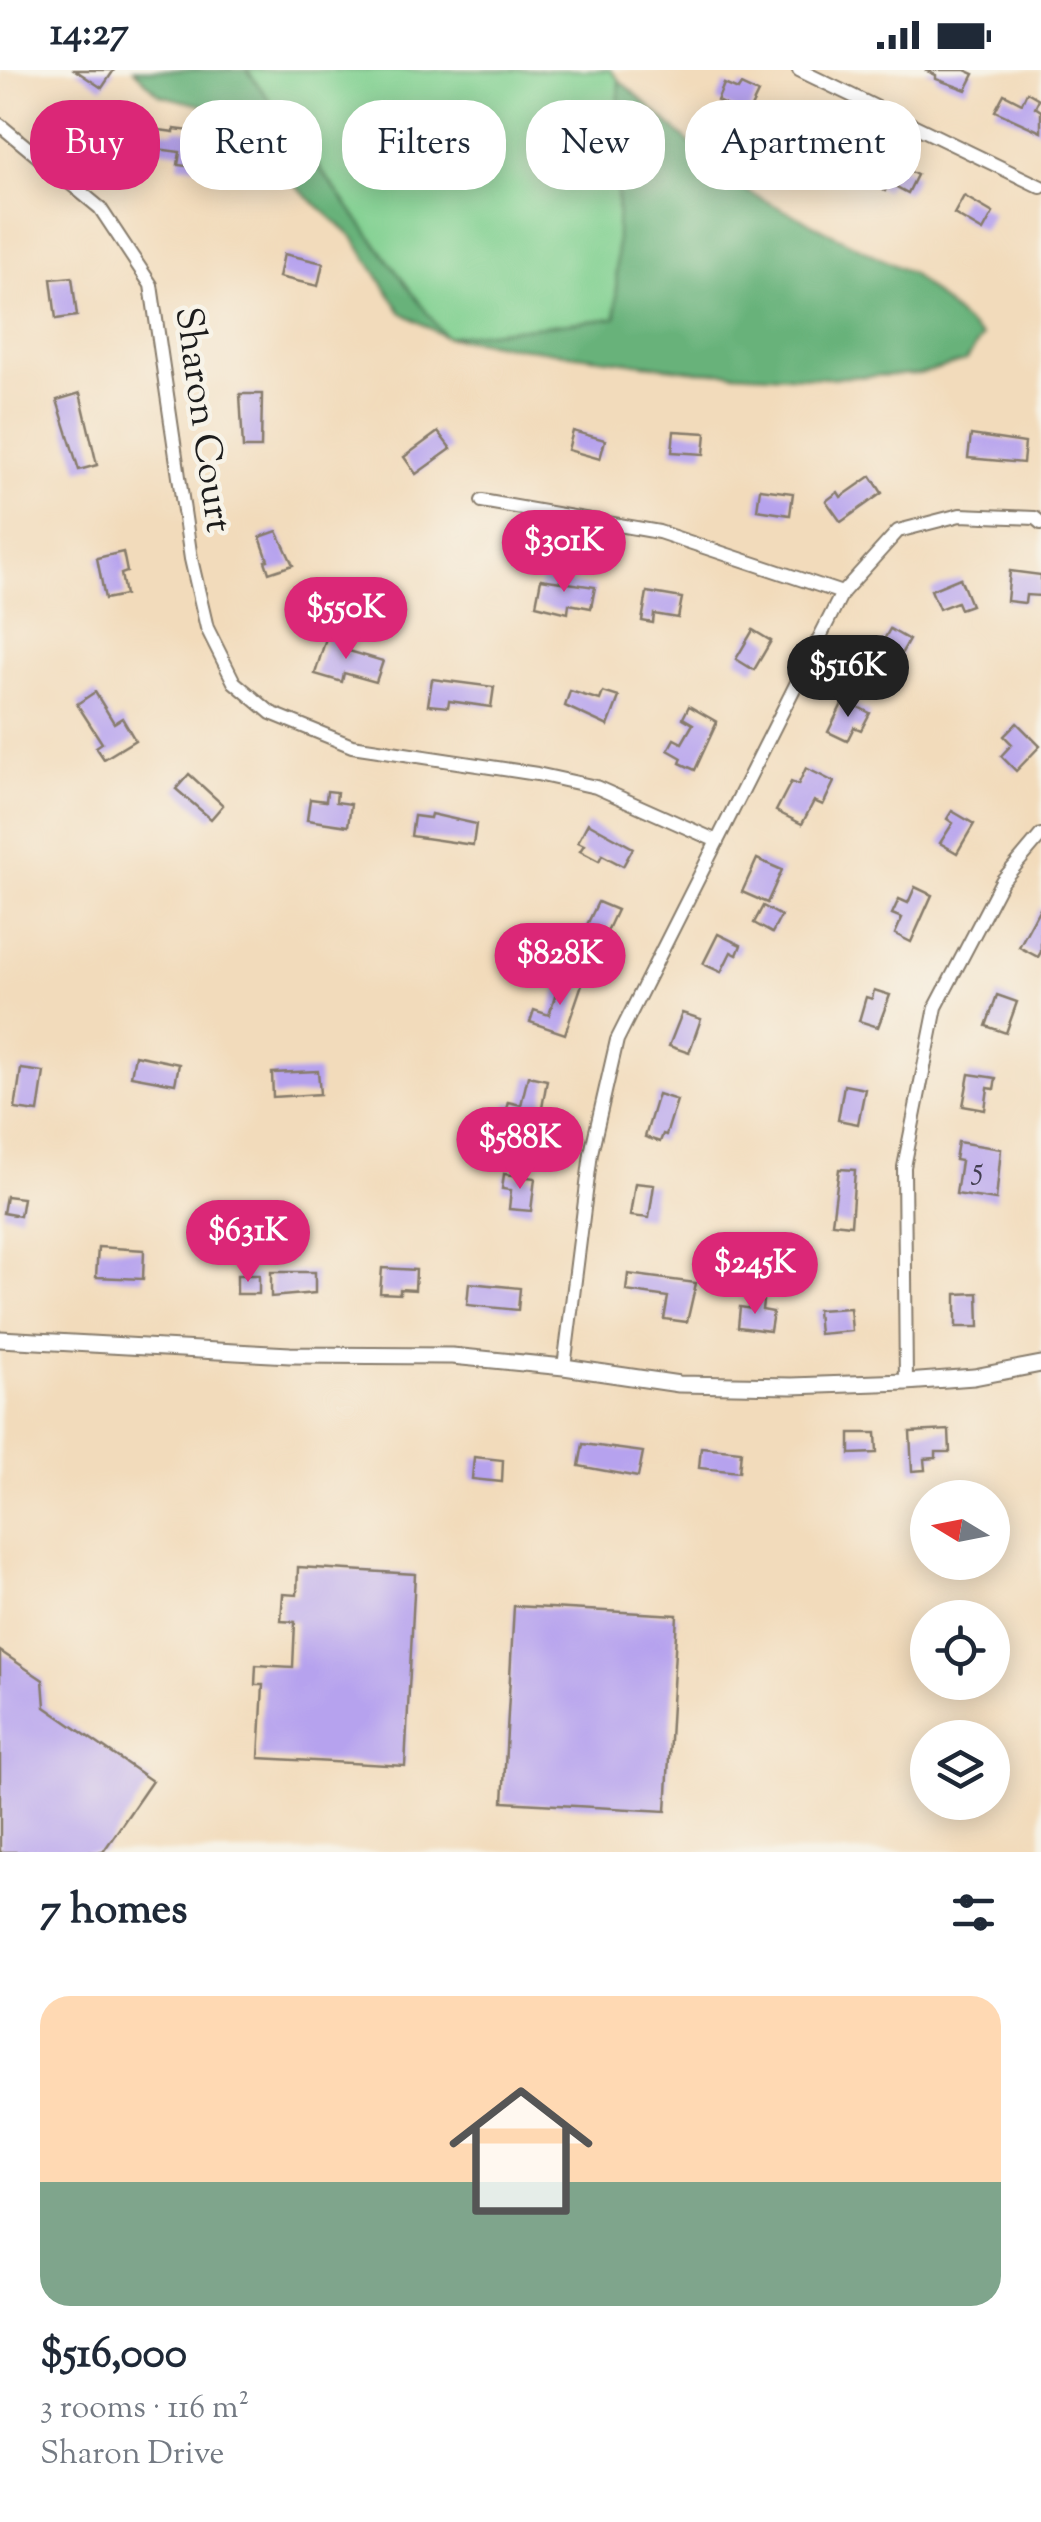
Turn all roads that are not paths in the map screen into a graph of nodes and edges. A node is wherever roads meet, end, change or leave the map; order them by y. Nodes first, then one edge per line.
1 (799, 70) edge
2 (0, 125) edge
3 (1041, 187) edge
4 (482, 501) dead end
5 (1041, 523) edge
6 (842, 593) junction
7 (1041, 835) edge
8 (716, 841) junction
9 (0, 1338) edge
10 (1041, 1364) edge
11 (564, 1367) junction
12 (906, 1382) junction

1 - 3 street
2 - 8 street, Sharon Court
4 - 6 street
5 - 6 street
6 - 8 street
7 - 12 street
8 - 11 street
9 - 11 street
10 - 12 street
11 - 12 street

